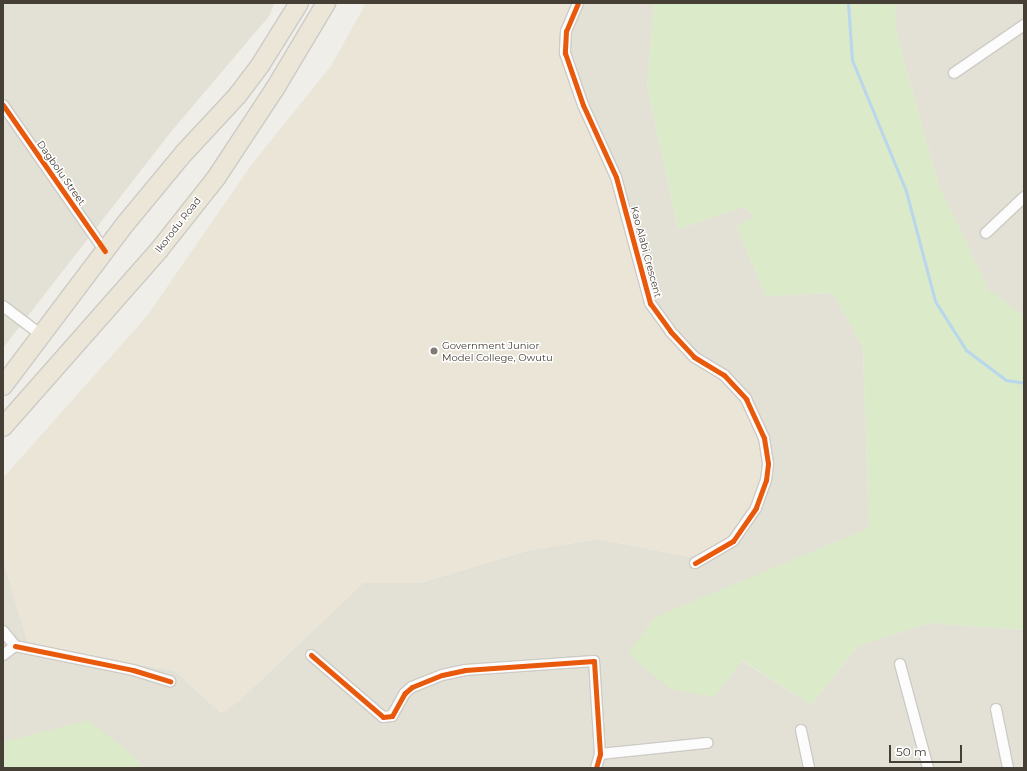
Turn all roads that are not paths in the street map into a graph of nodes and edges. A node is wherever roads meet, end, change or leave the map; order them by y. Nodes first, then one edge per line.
1 (299, 3) edge
2 (326, 3) edge
3 (578, 3) edge
4 (1024, 26) edge
5 (954, 74) dead end
6 (3, 105) edge
7 (1024, 197) edge
8 (986, 233) dead end
9 (105, 251) junction
10 (3, 306) edge
11 (40, 334) junction
12 (3, 386) edge
13 (3, 427) edge
14 (695, 563) dead end
15 (3, 631) edge
16 (14, 646) junction
17 (3, 655) edge
18 (310, 655) dead end
19 (900, 664) dead end
20 (170, 681) dead end
21 (996, 709) dead end
22 (801, 730) dead end
23 (707, 743) dead end
24 (600, 754) junction
25 (596, 768) edge
26 (809, 768) edge
27 (928, 768) edge
28 (1008, 768) edge

1 - 9 highway
2 - 13 highway, Ikorodu Road
3 - 14 street, Kao Alabi Crescent
4 - 5 street
6 - 9 street, Dagbolu Street
7 - 8 street
9 - 11 highway
10 - 11 street
11 - 12 highway
15 - 16 street
16 - 17 street
16 - 20 street
18 - 24 street
19 - 27 street
21 - 28 street
22 - 26 street
23 - 24 street
24 - 25 street

